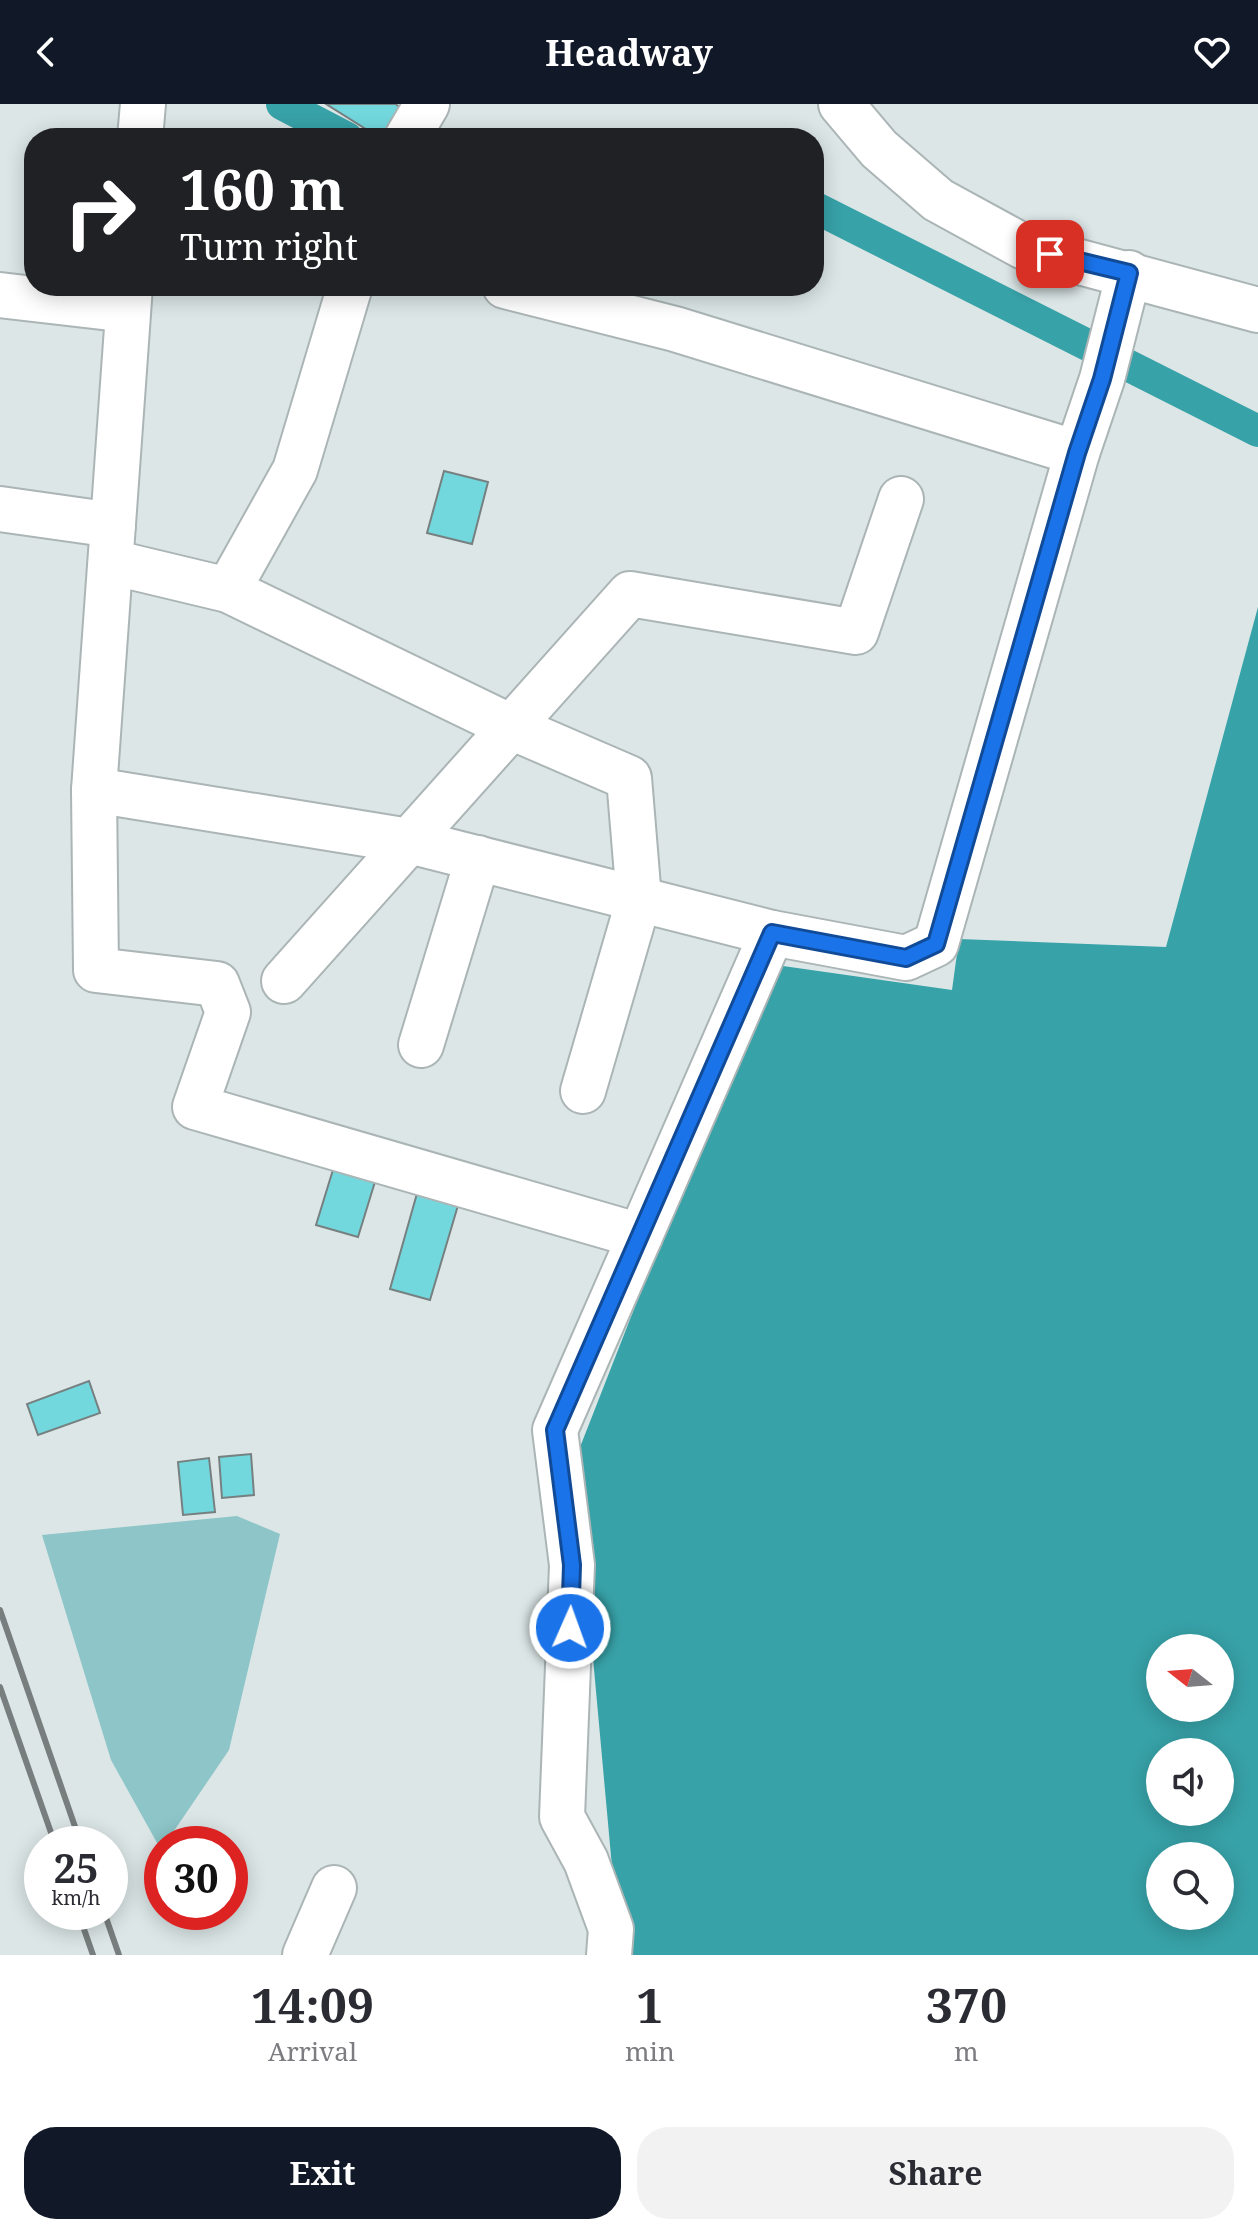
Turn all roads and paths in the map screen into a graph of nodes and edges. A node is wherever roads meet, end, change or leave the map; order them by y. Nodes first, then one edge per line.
1 (143, 104) edge
2 (427, 104) edge
3 (841, 104) edge
4 (141, 128) edge
5 (413, 128) edge
6 (1129, 273) junction
7 (0, 295) edge
8 (24, 296) edge
9 (43, 296) edge
10 (347, 296) edge
11 (545, 296) edge
12 (129, 298) edge
13 (1258, 310) edge
14 (1077, 453) junction
15 (901, 499) dead end
16 (0, 509) edge
17 (112, 544) junction
18 (228, 590) junction
19 (511, 727) junction
20 (94, 790) junction
21 (409, 841) junction
22 (478, 858) junction
23 (639, 899) junction
24 (772, 933) junction
25 (284, 981) dead end
26 (421, 1045) dead end
27 (583, 1091) dead end
28 (640, 1236) junction
29 (334, 1888) dead end
30 (305, 1955) edge
31 (609, 1955) edge

1 - 4 street
2 - 5 street
3 - 6 street
6 - 13 street
6 - 14 street
7 - 8 street
9 - 12 street
10 - 18 street
11 - 14 street
12 - 17 street
14 - 24 street
15 - 19 street
16 - 17 street
17 - 18 street
17 - 20 street
18 - 19 street
19 - 21 street
19 - 23 street
20 - 21 street
20 - 28 street
21 - 22 street
21 - 25 street
22 - 23 street
22 - 26 street
23 - 24 street
23 - 27 street
24 - 28 street
28 - 31 street
29 - 30 street

